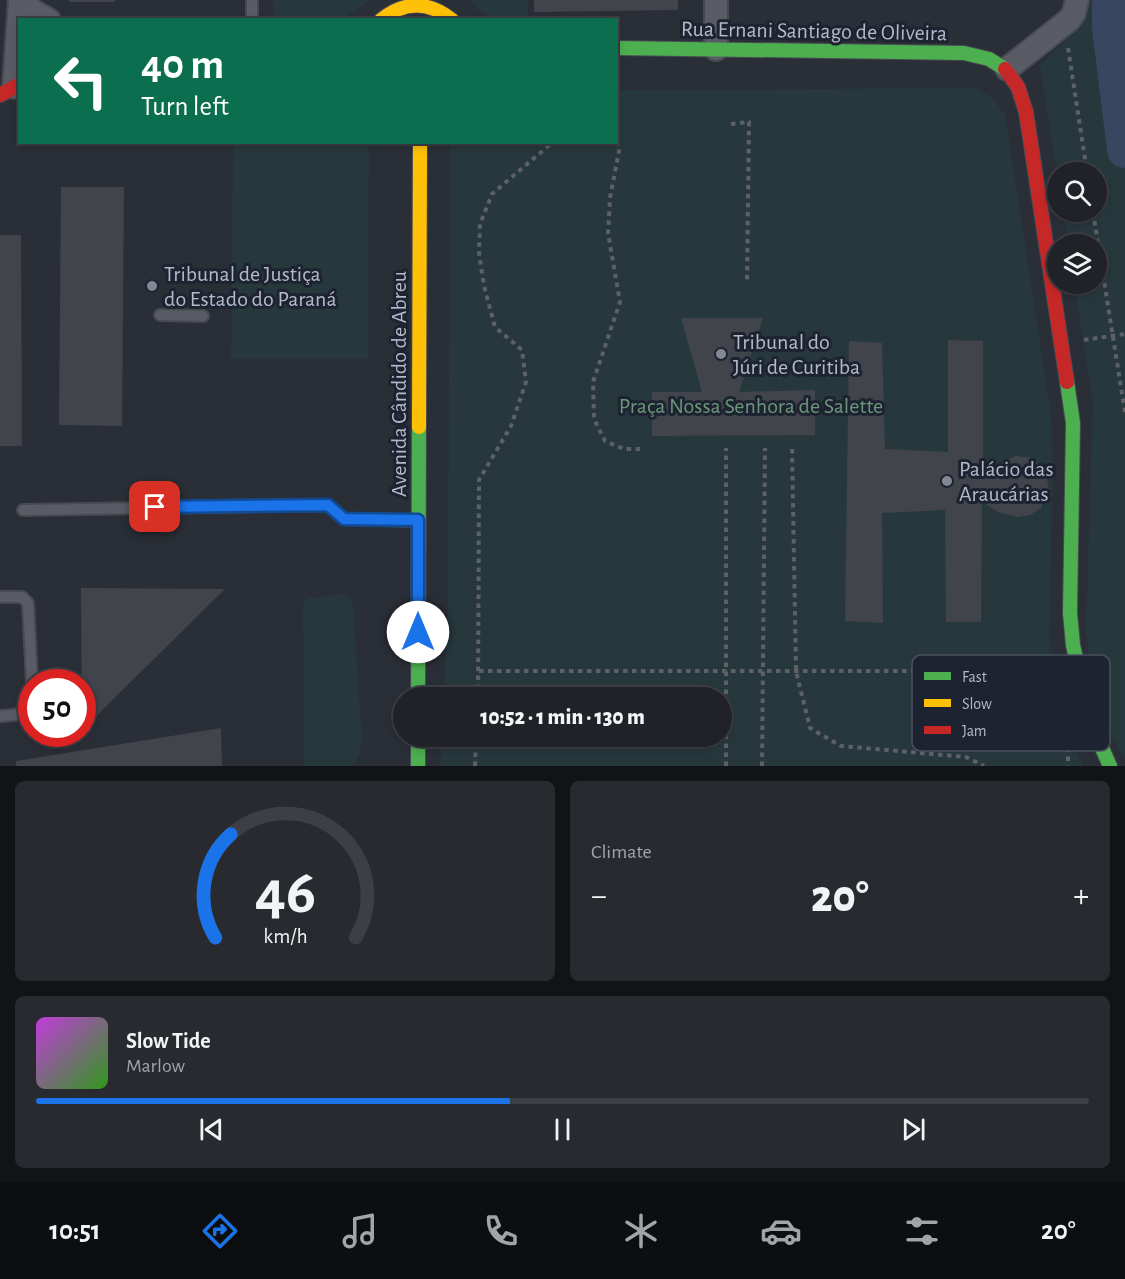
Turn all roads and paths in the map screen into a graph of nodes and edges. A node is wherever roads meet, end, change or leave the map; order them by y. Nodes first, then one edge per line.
1 (22, 0) edge
2 (252, 0) edge
3 (716, 0) edge
4 (399, 3) edge
5 (432, 3) edge
6 (1073, 10) edge
7 (20, 18) edge
8 (46, 18) edge
9 (252, 18) edge
10 (383, 18) edge
11 (450, 18) edge
12 (18, 32) edge
13 (618, 48) edge
14 (716, 49) junction
15 (1007, 69) junction
16 (11, 88) edge
17 (731, 124) dead end
18 (420, 144) edge
19 (551, 144) edge
20 (618, 144) edge
21 (1085, 162) edge
22 (1095, 222) edge
23 (747, 283) dead end
24 (160, 315) dead end
25 (203, 316) dead end
26 (1125, 334) edge
27 (1112, 336) junction
28 (1125, 412) edge
29 (726, 448) dead end
30 (765, 448) dead end
31 (643, 449) dead end
32 (792, 449) dead end
33 (23, 510) dead end
34 (418, 520) junction
35 (0, 597) edge
36 (1075, 655) edge
37 (31, 669) edge
38 (479, 671) junction
39 (724, 671) junction
40 (763, 671) junction
41 (796, 671) junction
42 (912, 671) edge
43 (418, 687) edge
44 (478, 687) edge
45 (18, 714) edge
46 (0, 716) edge
47 (418, 747) edge
48 (476, 747) edge
49 (1103, 751) edge
50 (418, 766) edge
51 (475, 766) edge
52 (726, 766) edge
53 (762, 766) edge
54 (984, 766) edge
55 (1110, 766) edge

1 - 7 street
1 - 8 street
2 - 9 lane
3 - 14 street
4 - 5 street
4 - 10 street
5 - 11 street
6 - 15 street
6 - 21 path
12 - 16 street
13 - 14 street, Rua Ernani Santiago de Oliveira
14 - 15 street, Rua Ernani Santiago de Oliveira
15 - 36 street
17 - 23 path
18 - 34 street, Avenida Cândido de Abreu
19 - 38 path
20 - 31 path
22 - 27 path
24 - 25 lane
26 - 27 path
27 - 28 path
29 - 39 path
30 - 40 path
32 - 41 path
33 - 34 lane
34 - 43 street, Avenida Cândido de Abreu
35 - 37 lane
38 - 39 path
38 - 44 path
39 - 40 path
39 - 52 path
40 - 41 path
40 - 53 path
41 - 42 path
41 - 54 path
45 - 46 lane
47 - 50 street
48 - 51 path
49 - 55 street

